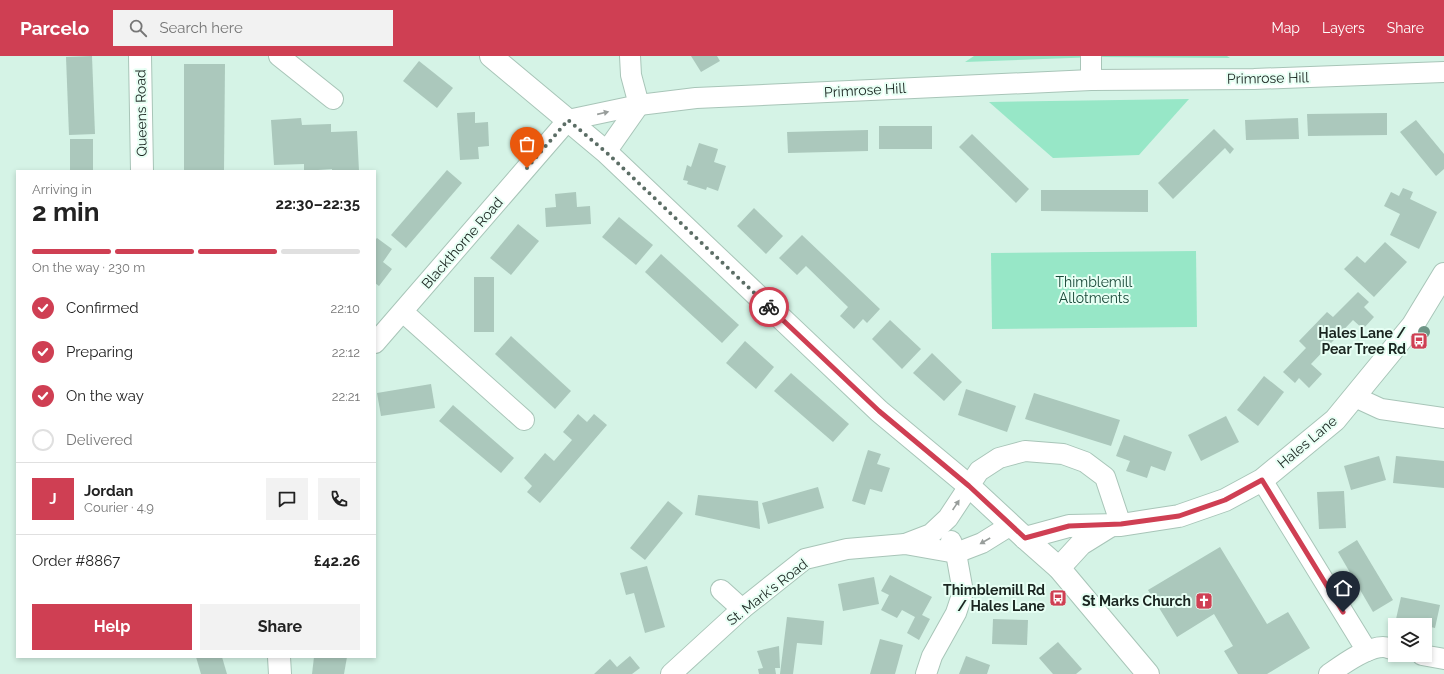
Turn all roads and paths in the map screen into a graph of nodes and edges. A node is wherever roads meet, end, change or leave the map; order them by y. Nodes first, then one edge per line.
1 (140, 56) edge
2 (279, 56) edge
3 (491, 56) edge
4 (630, 56) edge
5 (1091, 56) edge
6 (1444, 72) edge
7 (1091, 80) junction
8 (333, 99) dead end
9 (639, 105) junction
10 (568, 120) junction
11 (606, 152) junction
12 (142, 170) edge
13 (1444, 274) edge
14 (403, 312) junction
15 (376, 342) edge
16 (1355, 397) junction
17 (1444, 418) edge
18 (524, 420) dead end
19 (1262, 480) junction
20 (969, 486) junction
21 (942, 523) junction
22 (1116, 525) junction
23 (1018, 531) junction
24 (905, 544) junction
25 (956, 553) junction
26 (1059, 568) junction
27 (722, 590) dead end
28 (742, 609) junction
29 (1388, 648) edge
30 (1367, 652) junction
31 (1432, 657) edge
32 (278, 658) edge
33 (1444, 659) edge
34 (280, 674) edge
35 (670, 674) edge
36 (926, 674) edge
37 (1148, 674) edge
38 (1329, 674) edge

1 - 12 main road, Queens Road
2 - 8 street
3 - 10 main road
4 - 9 street
5 - 7 street
6 - 7 street, Primrose Hill
7 - 9 street, Primrose Hill
10 -> 9 street
9 - 11 street
10 - 11 main road
10 - 14 street, Blackthorne Road
11 - 20 main road
13 - 16 main road, Hales Lane
14 - 15 street, Blackthorne Road
14 - 18 street
16 - 17 street
16 - 19 main road, Hales Lane
19 - 22 main road, Hales Lane
19 - 30 street
21 -> 20 street, St. Mark's Road
20 - 22 street, St. Mark's Road
20 - 23 main road
21 - 24 street, St. Mark's Road
21 - 25 street
22 - 23 main road, Hales Lane
22 - 26 main road, Hales Lane
23 -> 25 street
23 - 26 main road
24 - 25 street, St. Mark's Road
24 - 28 street, St. Mark's Road
25 - 36 street
26 - 37 main road
27 - 28 street
28 - 35 street, St. Mark's Road
29 - 30 street
30 - 38 street
31 - 33 street
32 - 34 main road

